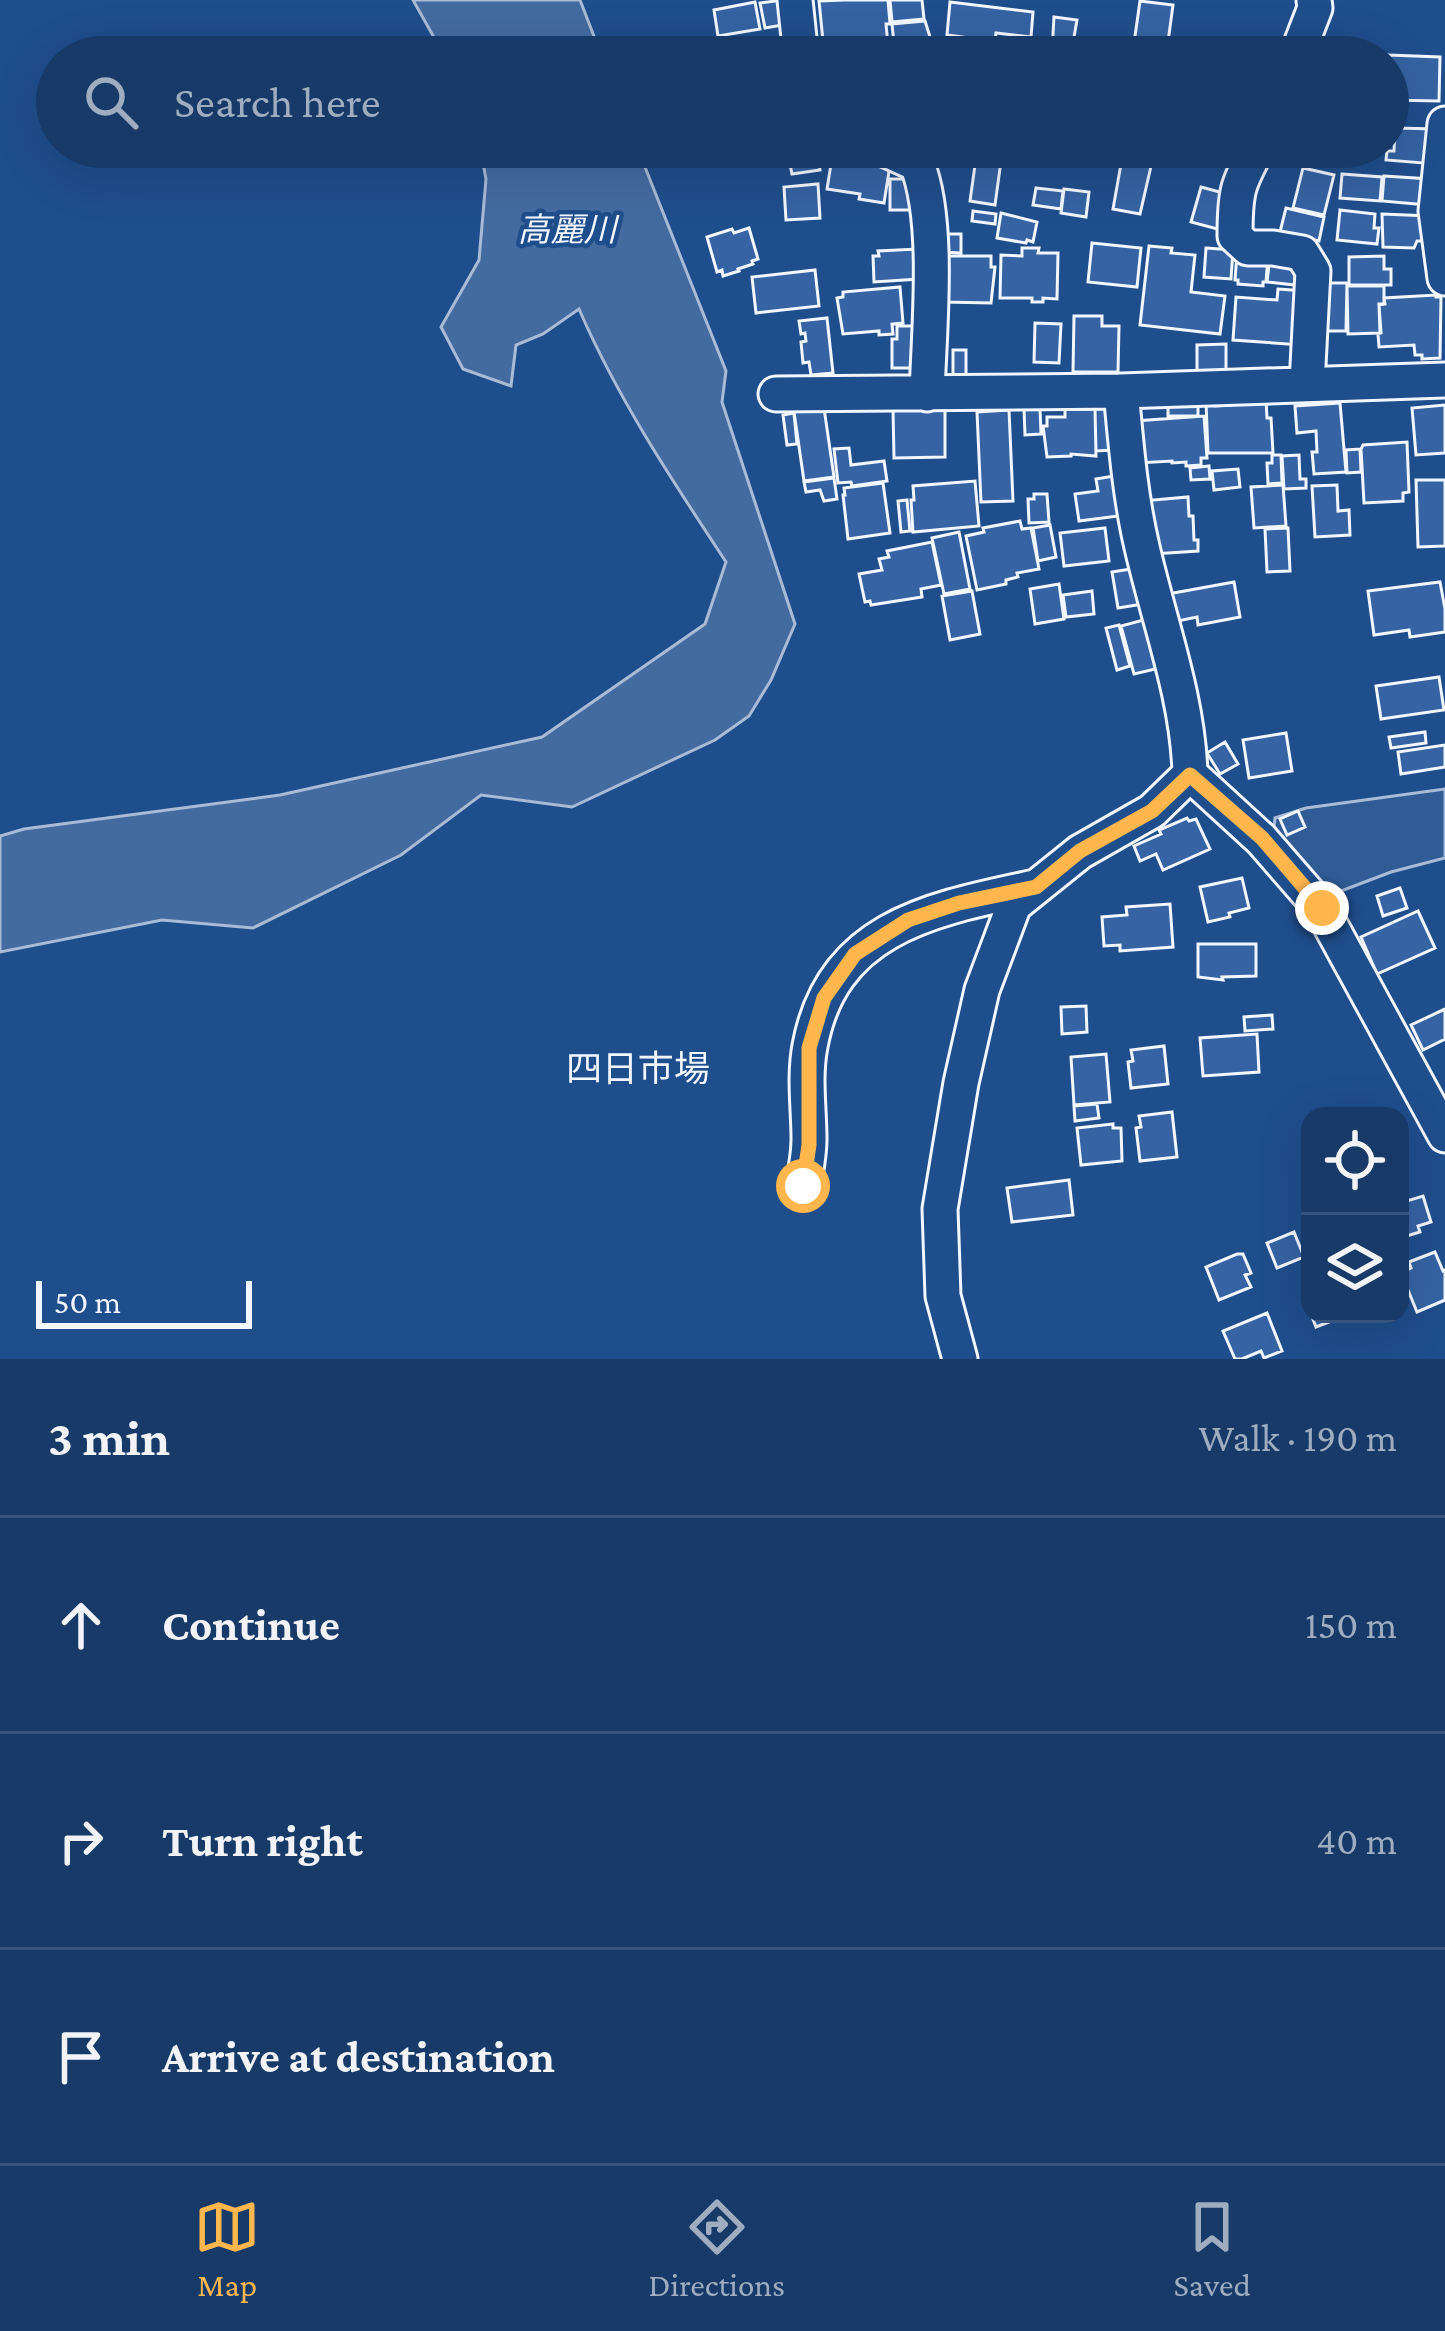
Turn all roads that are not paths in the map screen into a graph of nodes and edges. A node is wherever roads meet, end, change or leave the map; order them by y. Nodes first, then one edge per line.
1 (795, 0) edge
2 (1314, 0) edge
3 (799, 36) edge
4 (1304, 36) edge
5 (1445, 124) edge
6 (919, 168) edge
7 (1247, 168) edge
8 (1445, 278) edge
9 (1445, 380) edge
10 (1307, 384) junction
11 (1121, 391) junction
12 (776, 394) dead end
13 (927, 394) junction
14 (1190, 775) junction
15 (1036, 887) junction
16 (1445, 1135) edge
17 (803, 1186) dead end
18 (960, 1359) edge

1 - 3 street
2 - 4 street
5 - 8 street
6 - 13 street
7 - 10 street
9 - 10 street
10 - 11 street
11 - 13 street
11 - 14 street
12 - 13 street
14 - 15 street
14 - 16 street
15 - 17 street
15 - 18 street

